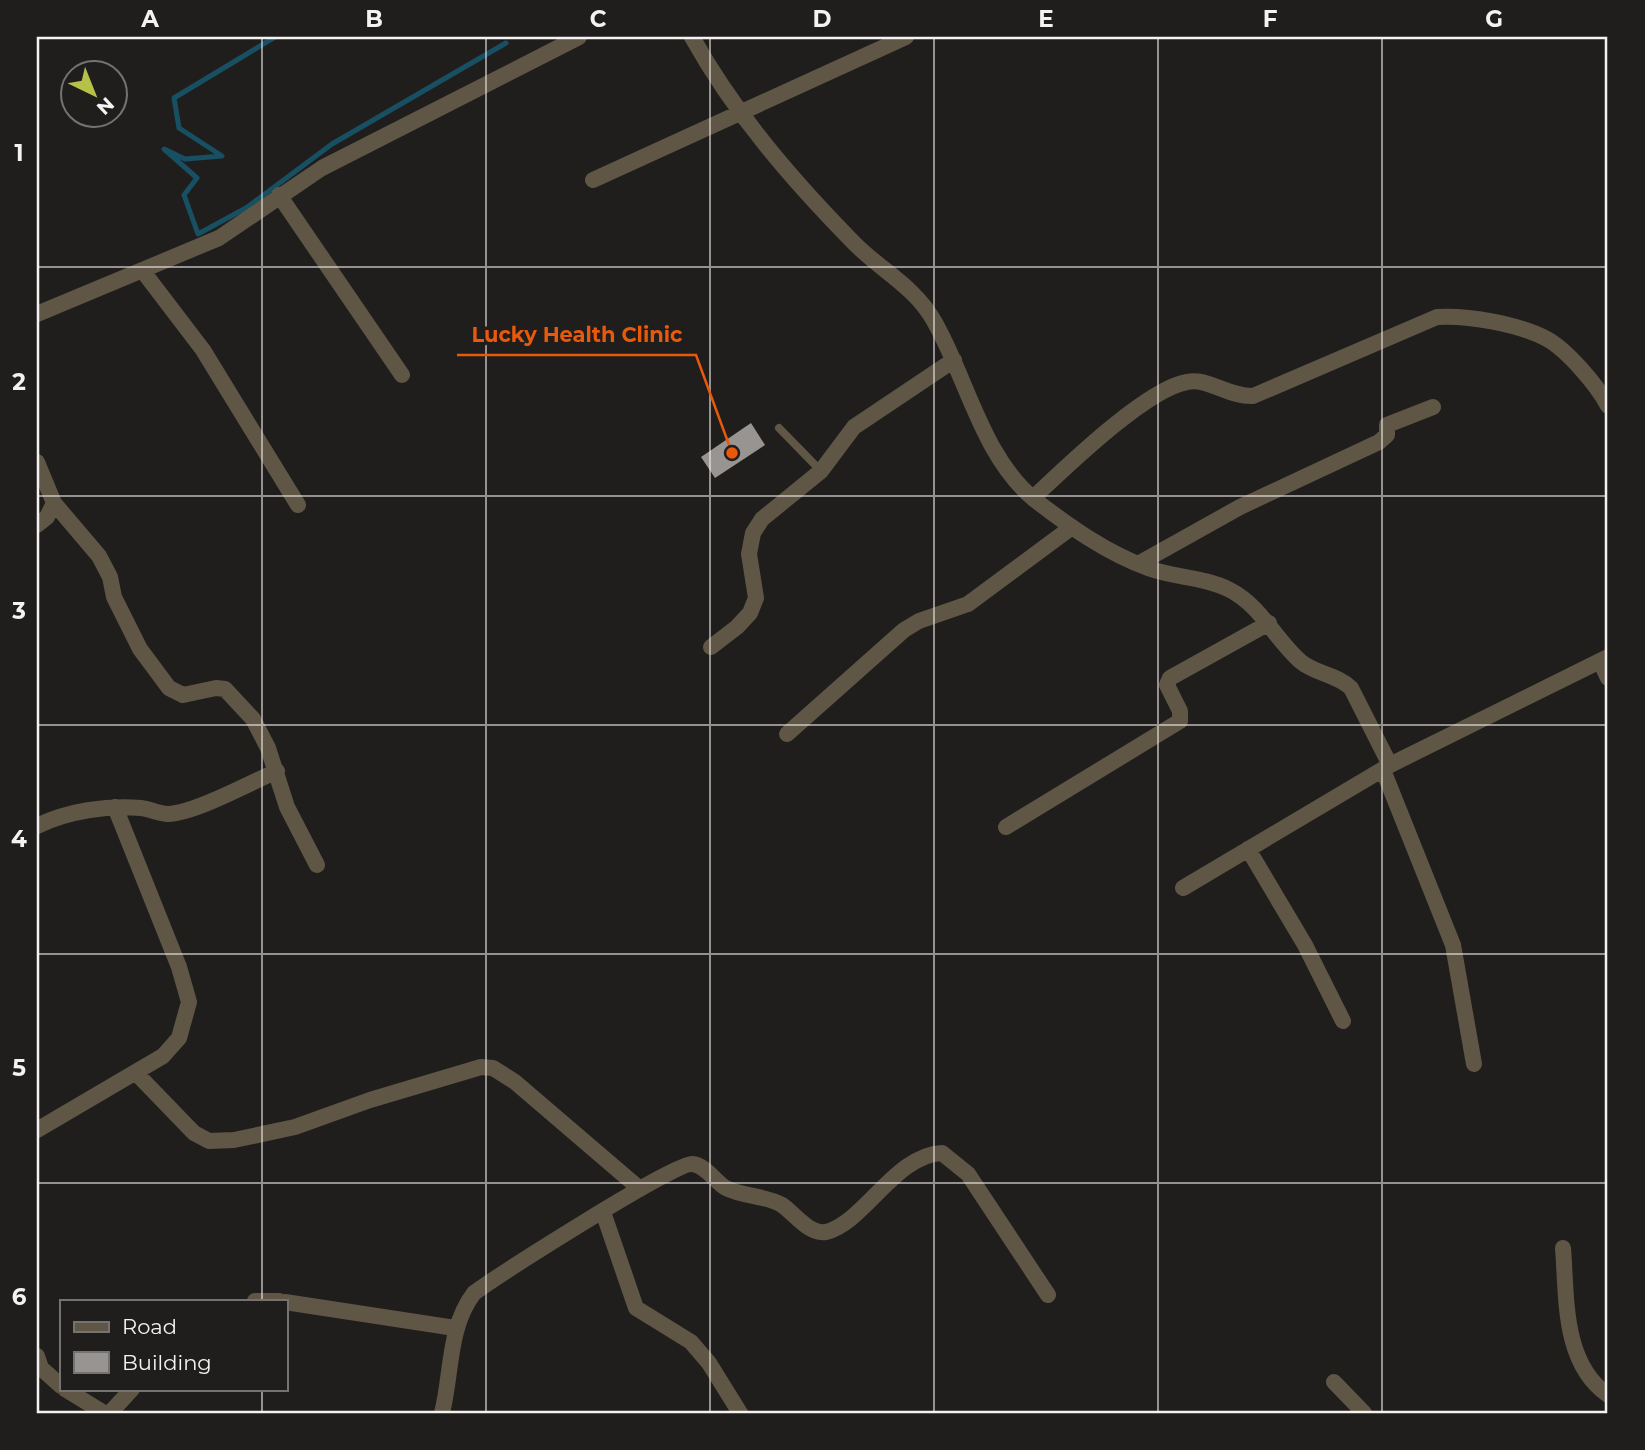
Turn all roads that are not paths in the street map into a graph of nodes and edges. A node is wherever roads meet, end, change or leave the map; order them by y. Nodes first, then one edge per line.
1 (579, 37) edge
2 (692, 37) edge
3 (906, 37) edge
4 (738, 112) junction
5 (593, 180) dead end
6 (279, 195) junction
7 (142, 270) junction
8 (37, 314) edge
9 (954, 360) junction
10 (402, 374) dead end
11 (1433, 407) dead end
12 (1608, 407) edge
13 (779, 428) dead end
14 (37, 462) edge
15 (821, 471) junction
16 (1032, 498) junction
17 (54, 503) junction
18 (298, 505) dead end
19 (37, 525) edge
20 (1072, 527) junction
21 (1138, 564) junction
22 (1269, 624) junction
23 (710, 647) dead end
24 (1604, 659) edge
25 (1608, 678) edge
26 (787, 734) dead end
27 (1386, 768) junction
28 (277, 771) junction
29 (115, 807) junction
30 (37, 827) edge
31 (1006, 827) dead end
32 (1248, 849) junction
33 (317, 865) dead end
34 (1183, 888) dead end
35 (1343, 1021) dead end
36 (1474, 1064) dead end
37 (136, 1073) junction
38 (37, 1130) edge
39 (640, 1189) junction
40 (603, 1212) junction
41 (1563, 1248) dead end
42 (1048, 1295) dead end
43 (287, 1302) edge
44 (456, 1328) junction
45 (38, 1363) edge
46 (1334, 1382) dead end
47 (60, 1384) edge
48 (68, 1390) edge
49 (131, 1390) edge
50 (1608, 1395) edge
51 (104, 1413) edge
52 (110, 1413) edge
53 (442, 1413) edge
54 (740, 1413) edge
55 (1364, 1413) edge

1 - 6 street
2 - 4 street
3 - 4 street
4 - 5 street
4 - 9 street
6 - 7 street
6 - 10 street
7 - 8 street
7 - 18 street
9 - 15 street
9 - 16 street
11 - 21 street
12 - 16 street
13 - 15 lane
14 - 17 street
15 - 23 street
16 - 20 street
17 - 19 street
17 - 28 street
20 - 21 street
20 - 26 street
21 - 22 street
22 - 27 street
22 - 31 street
24 - 25 street
24 - 27 street
27 - 32 street
27 - 36 street
28 - 29 street
28 - 33 street
29 - 30 street
29 - 37 street
32 - 34 street
32 - 35 street
37 - 38 street
37 - 39 street
39 - 40 street
39 - 42 street
40 - 44 street
40 - 54 street
41 - 50 street
43 - 44 street
44 - 53 street
45 - 47 street
46 - 55 street
48 - 51 street
49 - 52 street

